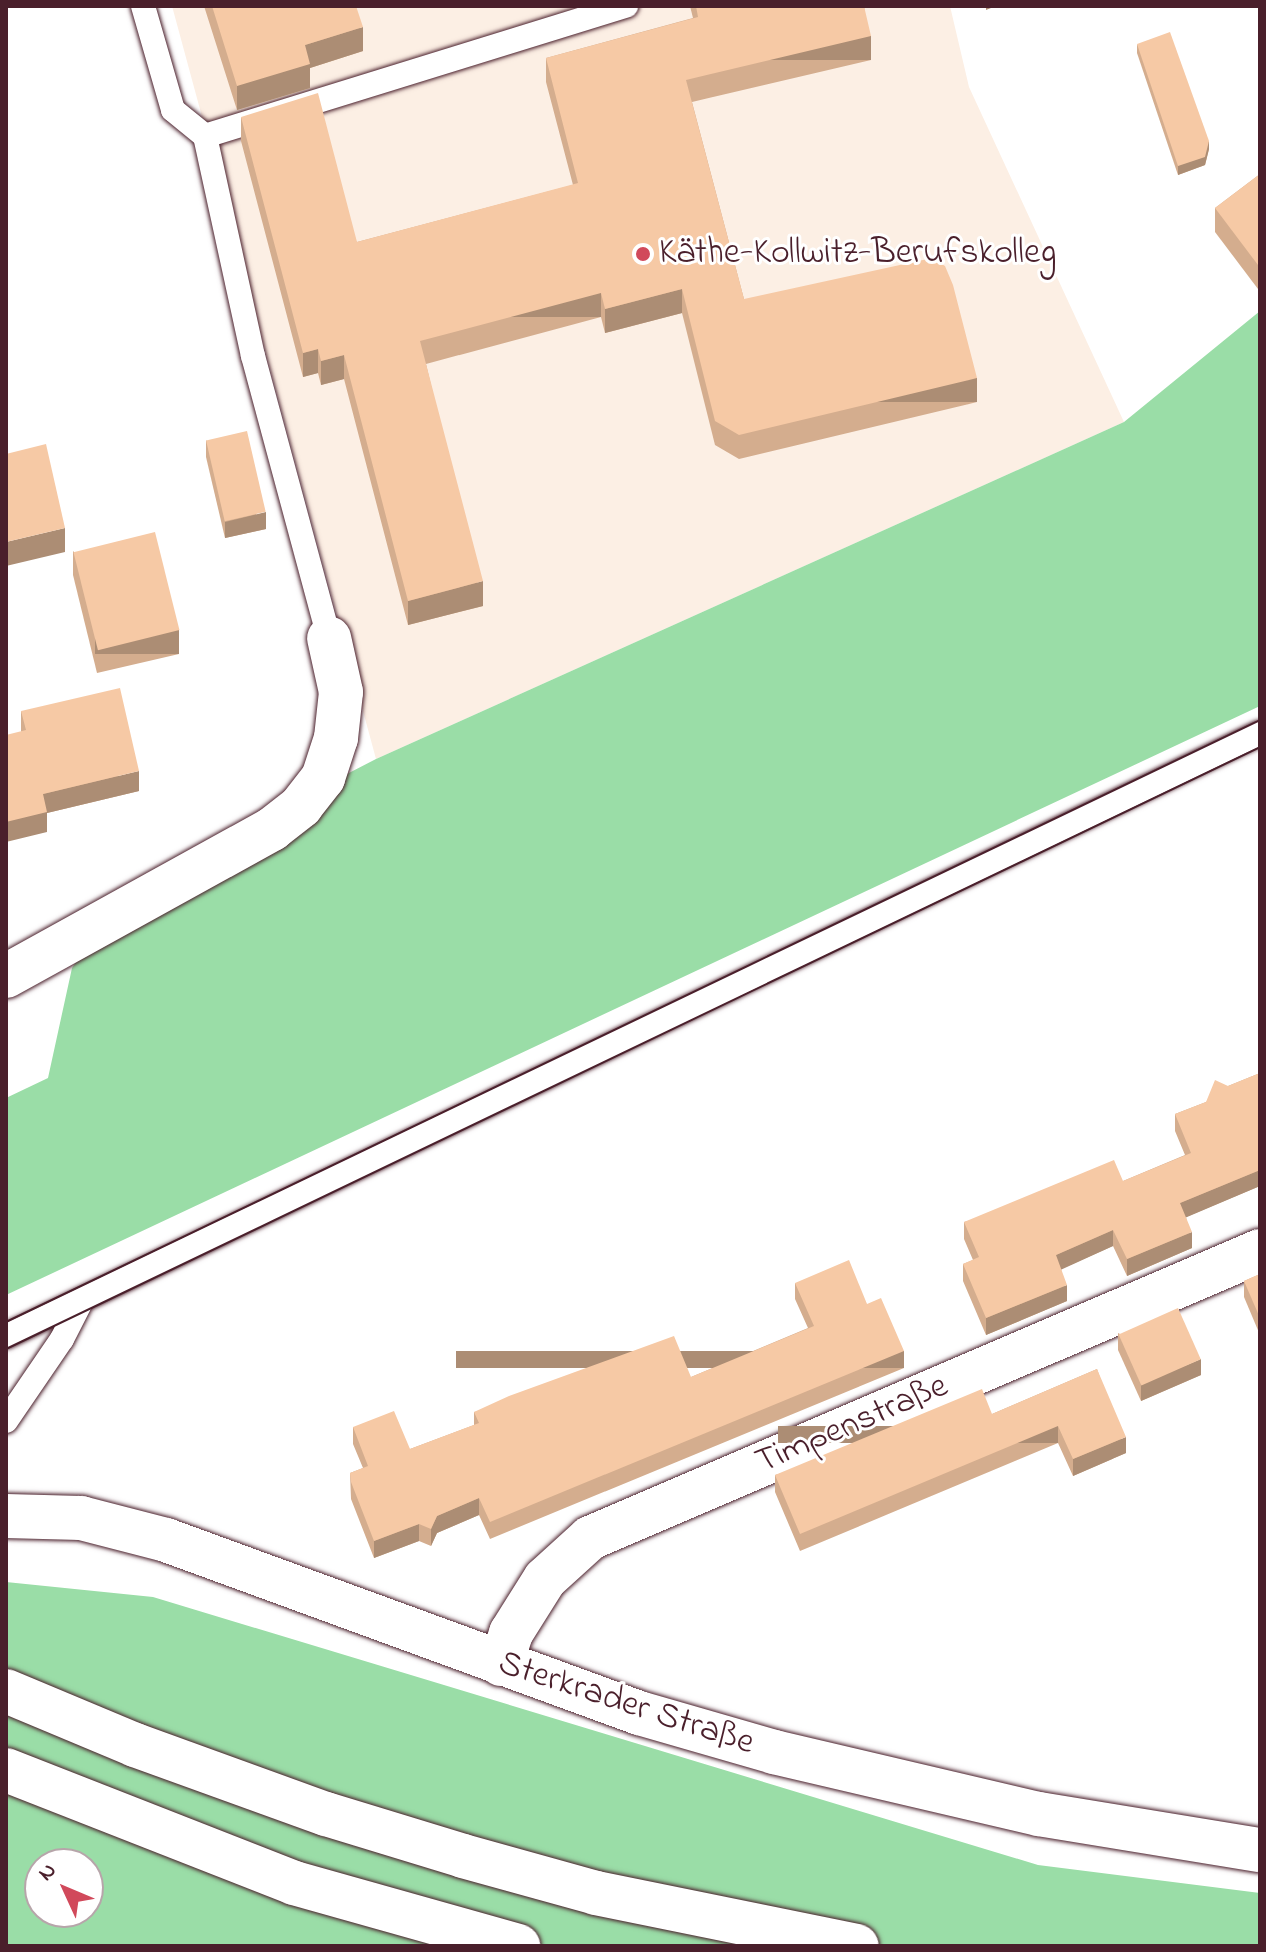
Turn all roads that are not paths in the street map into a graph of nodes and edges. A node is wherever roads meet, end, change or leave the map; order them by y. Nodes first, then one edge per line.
1 (143, 6) edge
2 (626, 6) edge
3 (205, 136) junction
4 (329, 638) joint
5 (1260, 733) edge
6 (6, 976) edge
7 (1260, 1251) edge
8 (82, 1300) junction
9 (6, 1336) edge
10 (6, 1421) edge
11 (6, 1516) edge
12 (501, 1664) junction
13 (6, 1691) edge
14 (6, 1770) edge
15 (1260, 1850) edge
16 (518, 1946) edge
17 (857, 1946) edge

1 - 3 lane
2 - 3 lane
3 - 4 lane
4 - 6 main road
5 - 8 lane
7 - 12 main road, Timpenstraße
8 - 9 lane
8 - 10 lane
11 - 12 main road, Sterkrader Straße
12 - 15 main road, Sterkrader Straße
13 - 17 main road
14 - 16 main road

